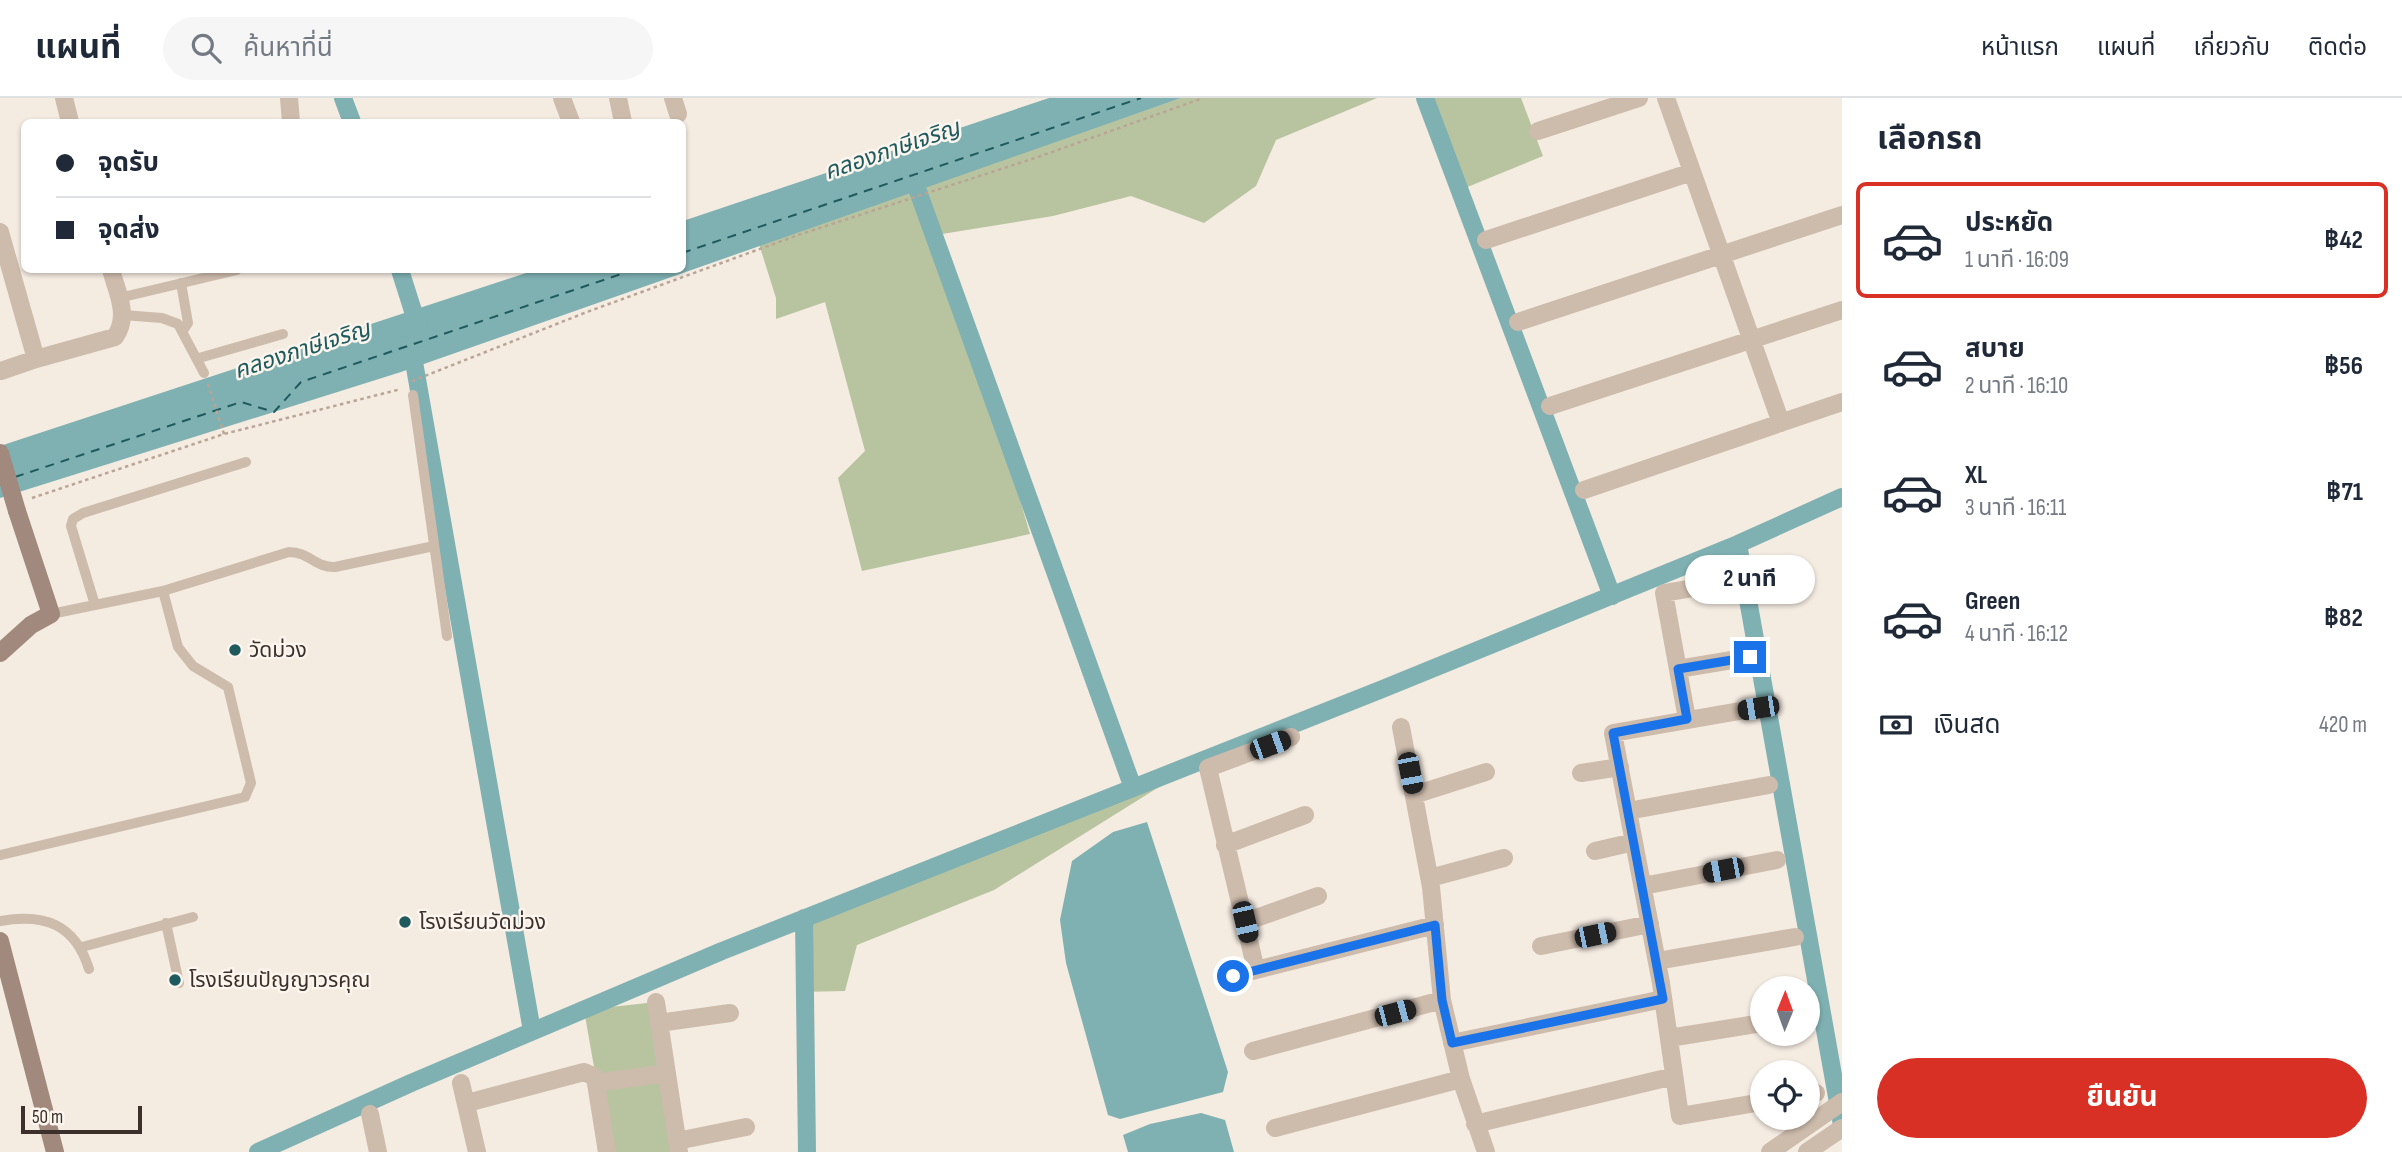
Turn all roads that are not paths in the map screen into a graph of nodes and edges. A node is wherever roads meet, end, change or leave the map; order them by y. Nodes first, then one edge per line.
1 (64, 98) edge
2 (289, 98) edge
3 (562, 98) edge
4 (618, 98) edge
5 (1639, 98) edge
6 (1666, 98) edge
7 (69, 119) edge
8 (291, 119) edge
9 (570, 119) edge
10 (622, 119) edge
11 (1538, 131) dead end
12 (1692, 172) junction
13 (1842, 215) edge
14 (0, 232) edge
15 (1486, 240) dead end
16 (1721, 255) junction
17 (112, 273) edge
18 (224, 273) edge
19 (181, 283) junction
20 (121, 307) junction
21 (1842, 310) edge
22 (1518, 322) dead end
23 (184, 329) junction
24 (283, 334) dead end
25 (1751, 340) junction
26 (199, 358) junction
27 (36, 359) junction
28 (1, 371) edge
29 (204, 373) road end
30 (409, 391) road end
31 (1842, 402) edge
32 (1550, 406) dead end
33 (1781, 423) junction
34 (0, 453) edge
35 (246, 462) dead end
36 (1584, 490) dead end
37 (434, 546) junction
38 (1735, 581) dead end
39 (163, 591) junction
40 (95, 605) junction
41 (51, 614) junction
42 (447, 636) dead end
43 (0, 653) edge
44 (1750, 657) dead end
45 (1678, 669) junction
46 (1758, 708) dead end
47 (1687, 719) junction
48 (1401, 727) dead end
49 (1291, 737) dead end
50 (1620, 767) junction
51 (1486, 772) dead end
52 (1581, 773) dead end
53 (1769, 785) dead end
54 (1414, 795) junction
55 (1629, 811) junction
56 (1305, 815) dead end
57 (1634, 842) junction
58 (1225, 845) junction
59 (1595, 850) dead end
60 (1, 855) edge
61 (1504, 858) dead end
62 (1777, 860) dead end
63 (1430, 878) junction
64 (1643, 886) junction
65 (1318, 896) dead end
66 (193, 917) dead end
67 (0, 921) edge
68 (1245, 922) junction
69 (166, 923) junction
70 (1650, 923) junction
71 (1435, 925) junction
72 (1795, 937) dead end
73 (0, 941) edge
74 (1541, 946) dead end
75 (82, 947) junction
76 (1657, 961) junction
77 (89, 969) dead end
78 (1256, 970) junction
79 (1233, 976) dead end
80 (179, 984) dead end
81 (1663, 999) junction
82 (1442, 1000) junction
83 (656, 1002) dead end
84 (730, 1013) dead end
85 (659, 1023) junction
86 (1750, 1025) edge
87 (1669, 1038) junction
88 (1452, 1043) junction
89 (1253, 1052) dead end
90 (667, 1073) junction
91 (1674, 1076) junction
92 (1461, 1079) junction
93 (461, 1083) dead end
94 (596, 1083) junction
95 (467, 1102) junction
96 (1842, 1102) edge
97 (1750, 1104) edge
98 (370, 1114) dead end
99 (1475, 1124) junction
100 (746, 1127) dead end
101 (1275, 1128) dead end
102 (1842, 1128) edge
103 (678, 1146) edge
104 (55, 1151) edge
105 (378, 1152) edge
106 (477, 1152) edge
107 (607, 1152) edge
108 (1486, 1152) edge
109 (1770, 1152) edge
110 (1807, 1152) edge

1 - 7 street
2 - 8 street
3 - 9 street
4 - 10 street
5 - 11 street
6 - 12 street
12 - 15 street
12 - 16 street
13 - 16 street
14 - 27 street
16 - 22 street
16 - 25 street
17 - 20 street
18 - 19 lane
19 - 20 lane
19 - 23 lane
20 - 23 lane
20 - 27 street
21 - 25 street
23 - 26 lane
24 - 26 lane
25 - 32 street
25 - 33 street
26 - 29 lane
27 - 28 street
30 - 37 lane
31 - 33 street
33 - 36 street
34 - 41 street, bridge
35 - 40 lane
37 - 39 lane
37 - 42 lane
38 - 45 street
39 - 40 lane
39 - 60 lane
40 - 41 lane
41 - 43 street
44 - 45 street
45 - 47 street
46 - 47 street
47 - 50 street
48 - 54 street
49 - 58 street
50 - 52 street
50 - 55 street
51 - 54 street
53 - 55 street
54 - 63 street
55 - 57 street
56 - 58 street
57 - 59 street
57 - 64 street
58 - 68 street
61 - 63 street
62 - 64 street
63 - 71 street
64 - 70 street
65 - 68 street
66 - 69 lane
67 - 75 lane
68 - 78 street
69 - 75 lane
69 - 80 lane
70 - 74 street
70 - 76 street
71 - 78 street
71 - 82 street
72 - 76 street
73 - 104 street
75 - 77 lane
76 - 81 street
78 - 79 street
81 - 87 street
81 - 88 street
82 - 88 street
82 - 89 street
83 - 85 street
84 - 85 street
85 - 90 street
86 - 87 street
87 - 91 street
88 - 92 street
90 - 94 street
90 - 103 street
91 - 97 street
91 - 99 street
92 - 99 street
92 - 101 street
93 - 95 street
94 - 95 street
94 - 107 street
95 - 106 street
96 - 109 street
98 - 105 street
99 - 108 street
100 - 103 street
102 - 110 street

